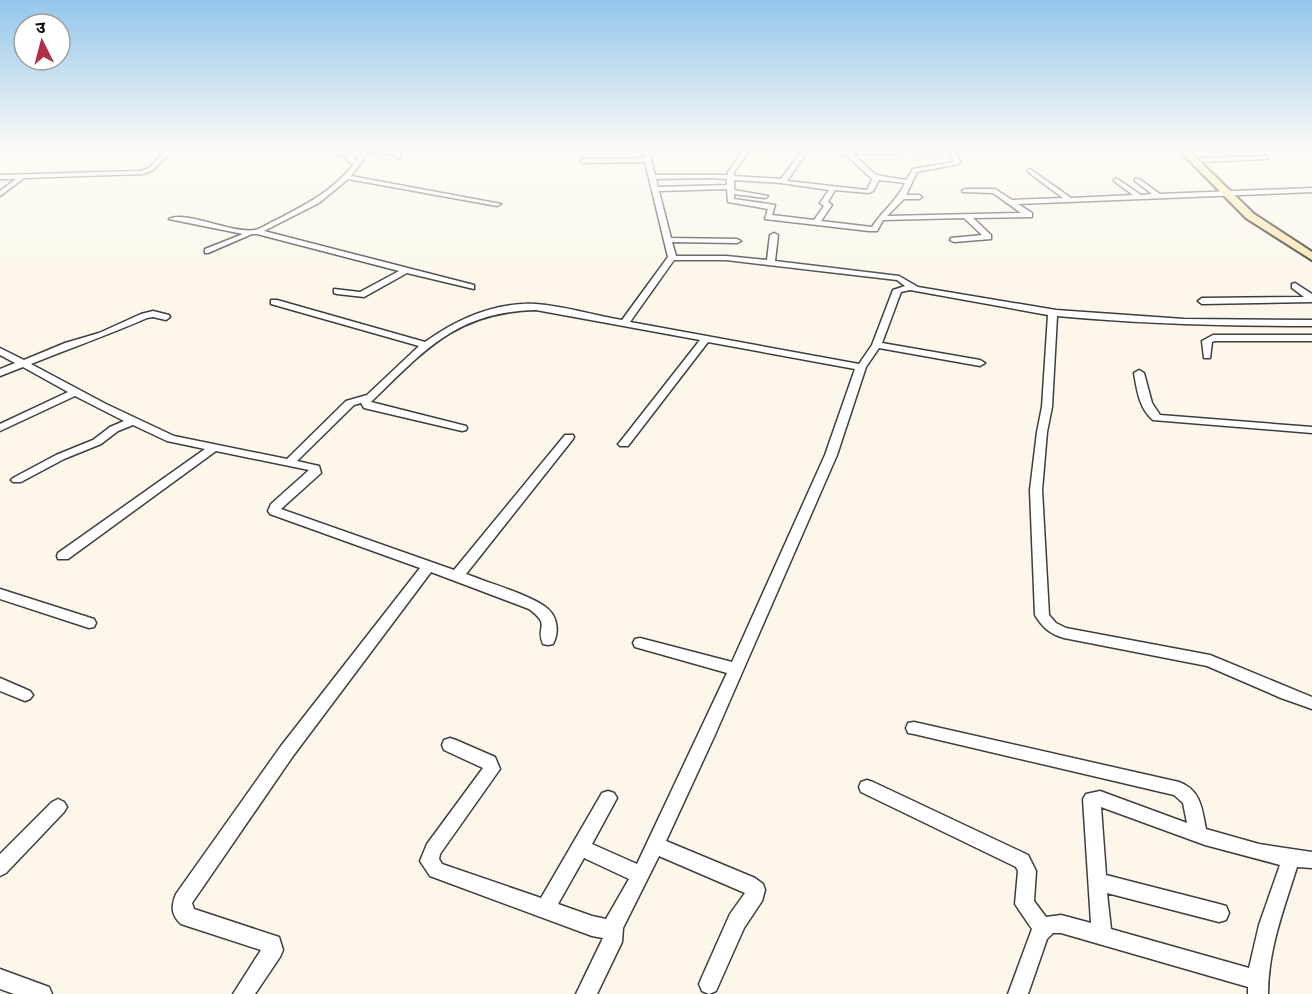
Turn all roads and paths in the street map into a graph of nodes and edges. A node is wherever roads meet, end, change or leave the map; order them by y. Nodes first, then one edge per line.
1 (322, 197) edge
2 (460, 197) edge
3 (657, 197) edge
4 (730, 197) edge
5 (827, 197) edge
6 (902, 197) edge
7 (1005, 197) edge
8 (1066, 197) edge
9 (1152, 197) edge
10 (1234, 197) edge
11 (1235, 197) edge
12 (1140, 198) joint
13 (1070, 200) junction
14 (1012, 202) junction
15 (497, 204) dead end
16 (967, 217) junction
17 (881, 218) junction
18 (173, 219) dead end
19 (816, 223) junction
20 (254, 232) junction
21 (742, 233) dead end
22 (774, 235) dead end
23 (667, 240) junction
24 (954, 240) dead end
25 (737, 241) junction
26 (208, 251) dead end
27 (1312, 252) edge
28 (672, 257) junction
29 (1312, 257) edge
30 (730, 259) junction
31 (771, 263) junction
32 (405, 271) junction
33 (1295, 286) dead end
34 (471, 287) dead end
35 (910, 287) junction
36 (337, 291) dead end
37 (1312, 298) edge
38 (1202, 301) dead end
39 (274, 302) dead end
40 (1053, 312) junction
41 (166, 317) dead end
42 (624, 323) junction
43 (1312, 323) edge
44 (706, 338) junction
45 (1312, 338) edge
46 (425, 345) junction
47 (877, 345) junction
48 (0, 351) edge
49 (1207, 356) dead end
50 (980, 363) dead end
51 (23, 364) junction
52 (861, 367) junction
53 (0, 373) edge
54 (1138, 373) dead end
55 (75, 392) junction
56 (371, 397) junction
57 (134, 421) junction
58 (0, 428) edge
59 (462, 428) dead end
60 (1312, 430) edge
61 (569, 437) dead end
62 (624, 444) dead end
63 (212, 449) junction
64 (290, 462) junction
65 (17, 480) dead end
66 (63, 556) dead end
67 (428, 566) junction
68 (458, 576) junction
69 (0, 594) edge
70 (89, 623) dead end
71 (548, 640) dead end
72 (640, 643) dead end
73 (735, 669) junction
74 (0, 684) edge
75 (25, 695) dead end
76 (1312, 702) edge
77 (914, 728) dead end
78 (450, 745) dead end
79 (867, 787) dead end
80 (608, 798) dead end
81 (57, 807) dead end
82 (1198, 833) junction
83 (654, 845) junction
84 (580, 847) junction
85 (1291, 859) junction
86 (1312, 860) edge
87 (0, 867) edge
88 (641, 875) junction
89 (1096, 882) junction
90 (544, 909) junction
91 (1219, 913) dead end
92 (613, 926) junction
93 (1043, 928) junction
94 (1102, 934) junction
95 (0, 979) edge
96 (709, 984) dead end
97 (1258, 987) edge
98 (42, 994) edge
99 (243, 994) edge
100 (586, 994) edge
101 (1018, 994) edge

1 - 20 street
2 - 15 street
3 - 23 street
4 - 19 street
5 - 19 street
6 - 17 street
7 - 14 street
8 - 13 street
9 - 12 street
10 - 29 main road
11 - 27 main road
12 - 13 street
13 - 14 street
14 - 16 street
16 - 17 street
16 - 24 street
17 - 19 street
18 - 20 street
20 - 26 street
20 - 32 street
21 - 25 street
22 - 31 street
23 - 25 street
23 - 28 street
25 - 30 street
28 - 30 street
28 - 42 street
30 - 31 street
31 - 35 street
32 - 34 street
32 - 36 street
33 - 37 street
35 - 40 street
35 - 47 street
37 - 38 street
39 - 46 street
40 - 43 street
40 - 76 street
41 - 51 street
42 - 44 street
42 - 46 street
44 - 52 street
44 - 62 street
45 - 49 street
46 - 56 street
47 - 50 street
47 - 52 street
48 - 51 street
51 - 53 street
51 - 55 street
52 - 73 street
54 - 60 street
55 - 57 street
55 - 58 street
56 - 59 street
56 - 64 street
57 - 63 street
57 - 65 street
61 - 68 street
63 - 64 street
63 - 66 street
64 - 67 street
67 - 68 street
67 - 99 street
68 - 71 street
69 - 70 street
72 - 73 street
73 - 83 street
74 - 75 street
77 - 82 street
78 - 90 street
79 - 93 street
80 - 84 street
81 - 87 street
82 - 85 street
82 - 89 street
83 - 88 street
83 - 96 street
84 - 88 street
84 - 90 street
85 - 86 street
85 - 97 street
88 - 92 street
89 - 91 street
89 - 94 street
90 - 92 street
92 - 100 street
93 - 94 street
93 - 101 street
94 - 97 street
95 - 98 street

